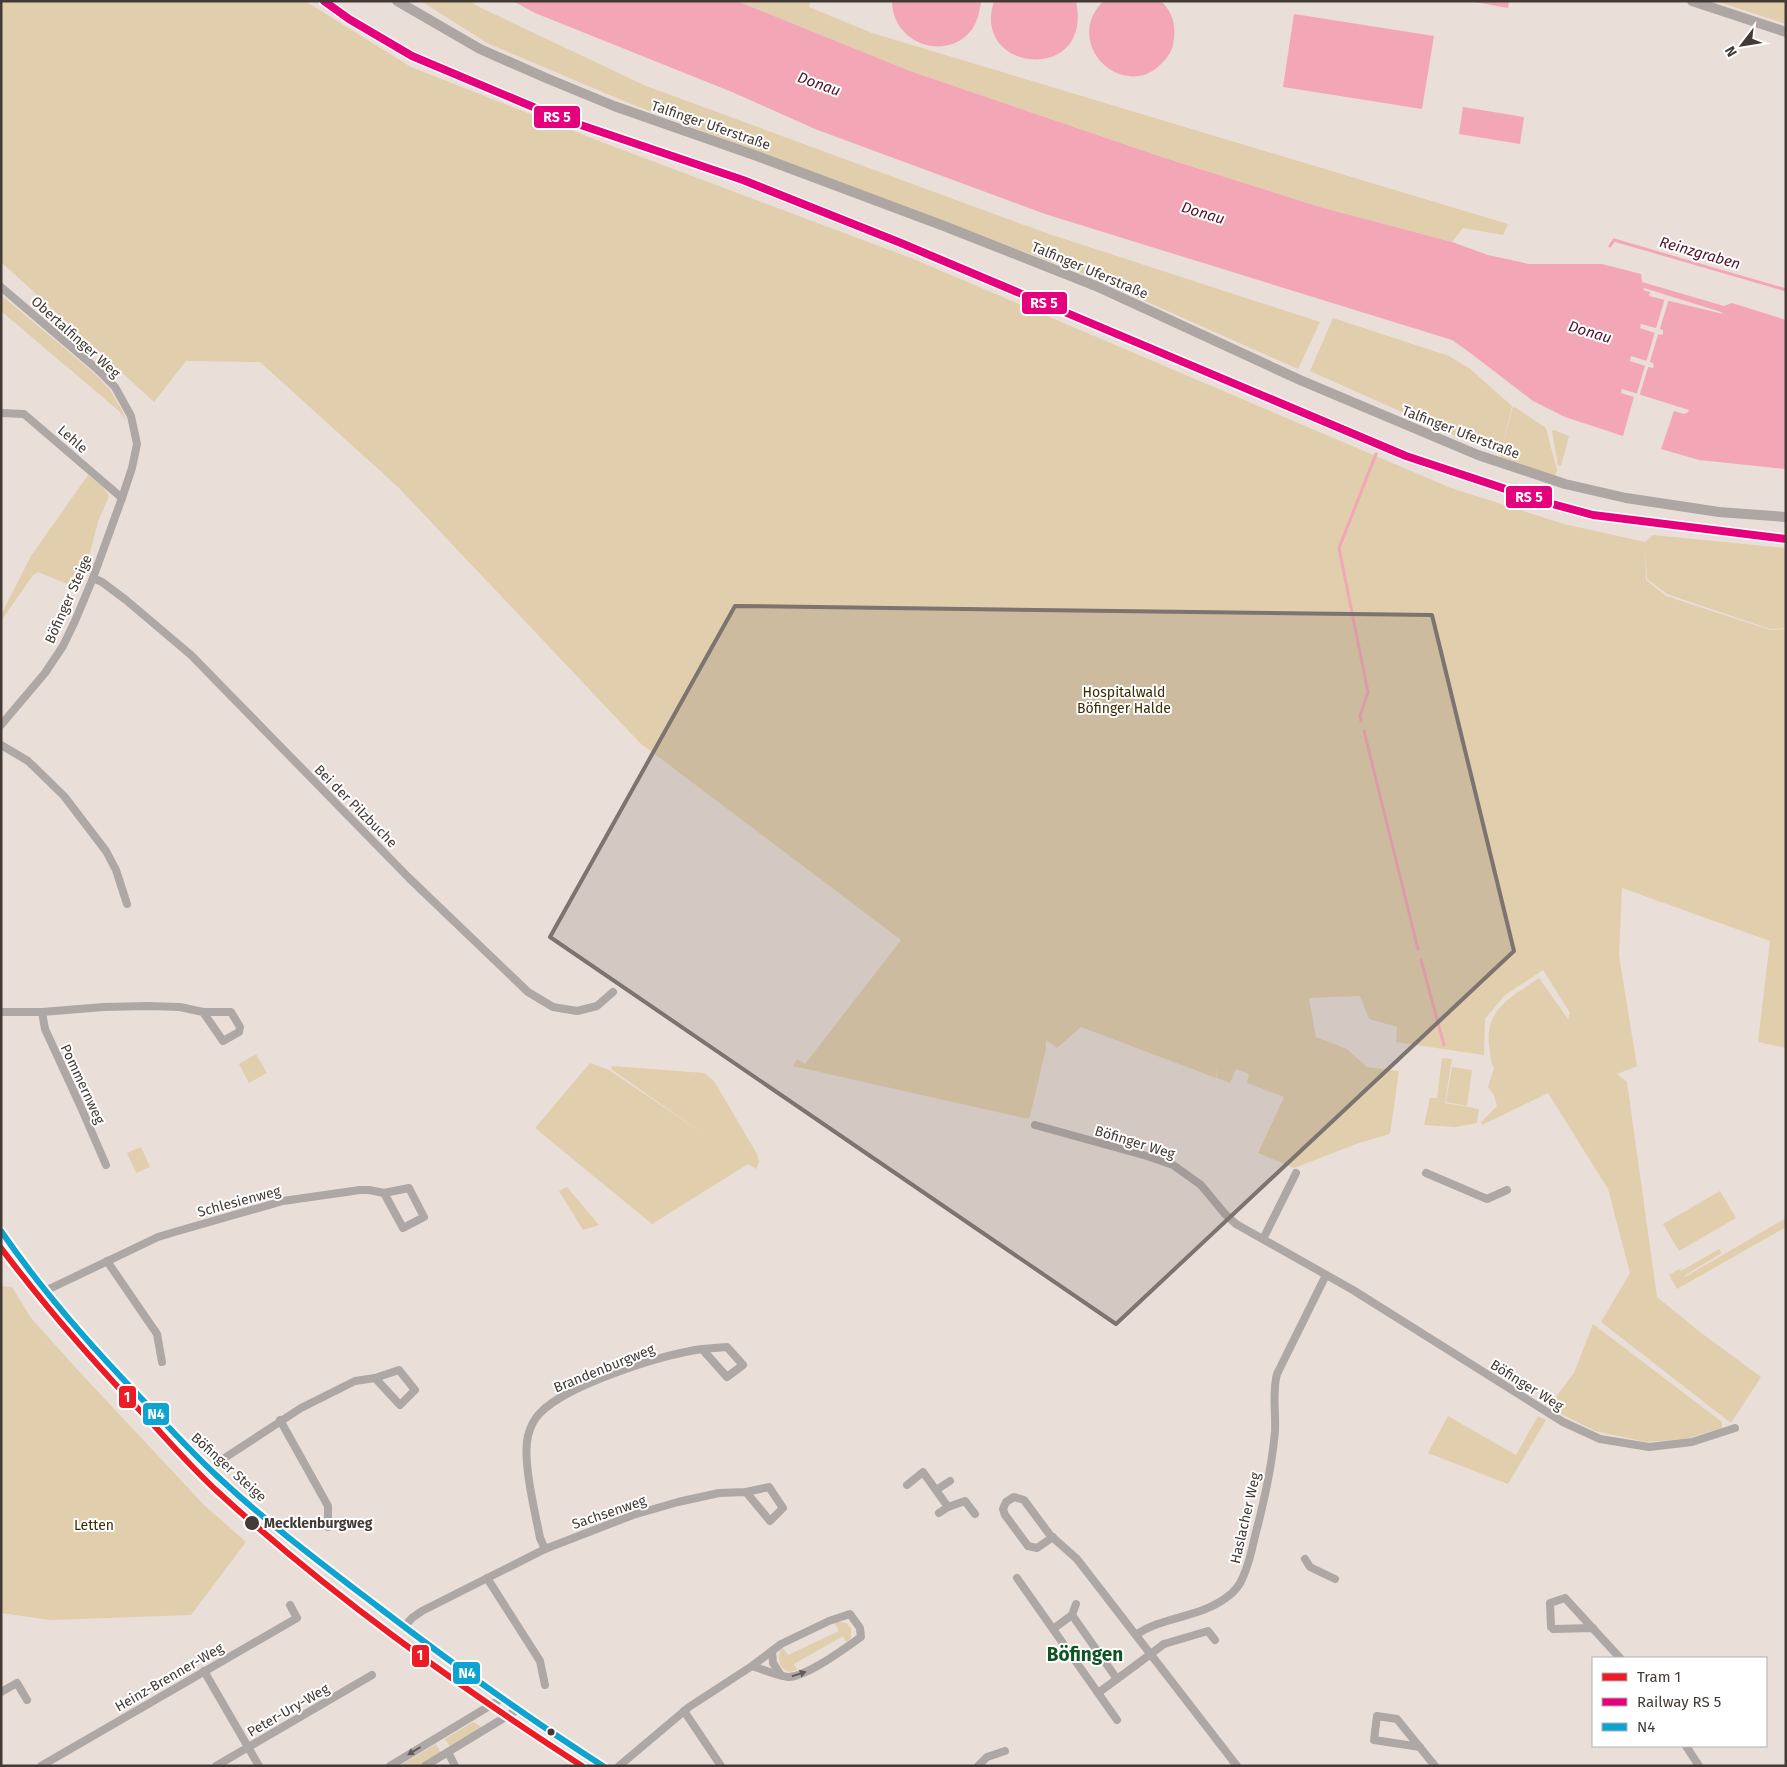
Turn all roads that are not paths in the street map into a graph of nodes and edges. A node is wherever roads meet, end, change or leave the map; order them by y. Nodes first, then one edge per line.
1 (396, 1) edge
2 (1692, 1) edge
3 (1786, 32) edge
4 (1, 287) edge
5 (1, 413) edge
6 (122, 498) junction
7 (1786, 518) edge
8 (93, 578) junction
9 (1, 725) edge
10 (1, 745) edge
11 (128, 904) dead end
12 (613, 992) dead end
13 (1, 1012) edge
14 (42, 1012) junction
15 (203, 1012) junction
16 (1035, 1125) dead end
17 (106, 1165) dead end
18 (1296, 1173) dead end
19 (1426, 1173) dead end
20 (1507, 1190) dead end
21 (384, 1193) junction
22 (1, 1232) edge
23 (1263, 1239) junction
24 (107, 1261) junction
25 (1326, 1275) junction
26 (45, 1291) junction
27 (702, 1348) junction
28 (162, 1362) dead end
29 (376, 1378) junction
30 (280, 1420) junction
31 (1735, 1428) dead end
32 (211, 1470) junction
33 (950, 1481) dead end
34 (907, 1485) dead end
35 (936, 1490) junction
36 (746, 1492) junction
37 (948, 1506) junction
38 (938, 1513) dead end
39 (975, 1514) dead end
40 (328, 1527) dead end
41 (1053, 1537) junction
42 (545, 1549) junction
43 (1305, 1560) dead end
44 (487, 1578) junction
45 (1017, 1578) dead end
46 (1335, 1579) dead end
47 (1076, 1604) dead end
48 (290, 1606) dead end
49 (1072, 1616) junction
50 (404, 1627) junction
51 (1593, 1628) junction
52 (1053, 1629) junction
53 (1136, 1636) junction
54 (1214, 1640) dead end
55 (772, 1651) junction
56 (1619, 1657) edge
57 (752, 1666) junction
58 (204, 1672) junction
59 (780, 1674) junction
60 (372, 1675) dead end
61 (1117, 1679) junction
62 (545, 1684) dead end
63 (1, 1692) edge
64 (1098, 1693) junction
65 (501, 1699) junction
66 (27, 1700) dead end
67 (516, 1710) junction
68 (684, 1711) junction
69 (1117, 1720) dead end
70 (248, 1747) junction
71 (1420, 1747) junction
72 (1687, 1747) edge
73 (1005, 1751) dead end
74 (448, 1752) junction
75 (41, 1766) edge
76 (216, 1766) edge
77 (259, 1766) edge
78 (390, 1766) edge
79 (425, 1766) edge
80 (455, 1766) edge
81 (603, 1766) edge
82 (619, 1766) edge
83 (721, 1766) edge
84 (978, 1766) edge
85 (1237, 1766) edge
86 (1435, 1766) edge
87 (1699, 1766) edge

1 - 7 street, Talfinger Uferstraße
2 - 3 street
4 - 6 street, Obertalfinger Weg
5 - 6 street, Lehle
6 - 8 street, Böfinger Steige
8 - 9 street, Böfinger Steige
8 - 12 street, Bei der Pilzbuche
10 - 11 street
13 - 14 street
14 - 15 street
14 - 17 street, Pommernweg
15 - 15 street
16 - 23 street, Böfinger Weg
18 - 23 street
19 - 20 street
21 - 21 street, Schlesienweg
21 - 24 street, Schlesienweg
22 - 26 street, Böfinger Steige
23 - 25 street, Böfinger Weg
24 - 26 street, Schlesienweg
24 - 28 street
25 - 31 street, Böfinger Weg
25 - 53 street, Haslacher Weg
26 - 32 street, Böfinger Steige
27 - 27 street, Brandenburgweg
27 - 42 street, Brandenburgweg
29 - 29 street
29 - 30 street
30 - 32 street
30 - 40 street
32 - 50 street, Böfinger Steige
33 - 35 street
34 - 35 street
35 - 37 street
36 - 36 street, Sachsenweg
36 - 42 street, Sachsenweg
37 - 38 street
37 - 39 street
41 - 41 street
41 - 53 street
42 - 44 street, Sachsenweg
43 - 46 street
44 - 50 street, Sachsenweg
44 - 62 street
45 - 52 street
47 - 49 street
48 - 58 street, Heinz-Brenner-Weg
49 - 52 street
49 - 61 street
50 - 65 street, Böfinger Steige
51 - 51 street
51 - 56 street
52 - 64 street
53 - 85 street
54 - 61 street, bridge
55 - 57 street
55 - 59 street
59 -> 55 street
57 - 59 street
57 - 68 street
58 - 70 street
58 - 75 street, Heinz-Brenner-Weg
60 - 70 street, Peter-Ury-Weg
61 - 64 street
63 - 66 street
64 - 69 street
65 - 67 street, Böfinger Steige
65 -> 78 street
67 - 74 street
67 - 81 street, Böfinger Steige
68 - 82 street
68 - 83 street
70 - 76 street, Peter-Ury-Weg
70 - 77 street
71 - 71 street
71 - 86 street
72 - 87 street
73 - 84 street
74 - 79 street
74 - 80 street

